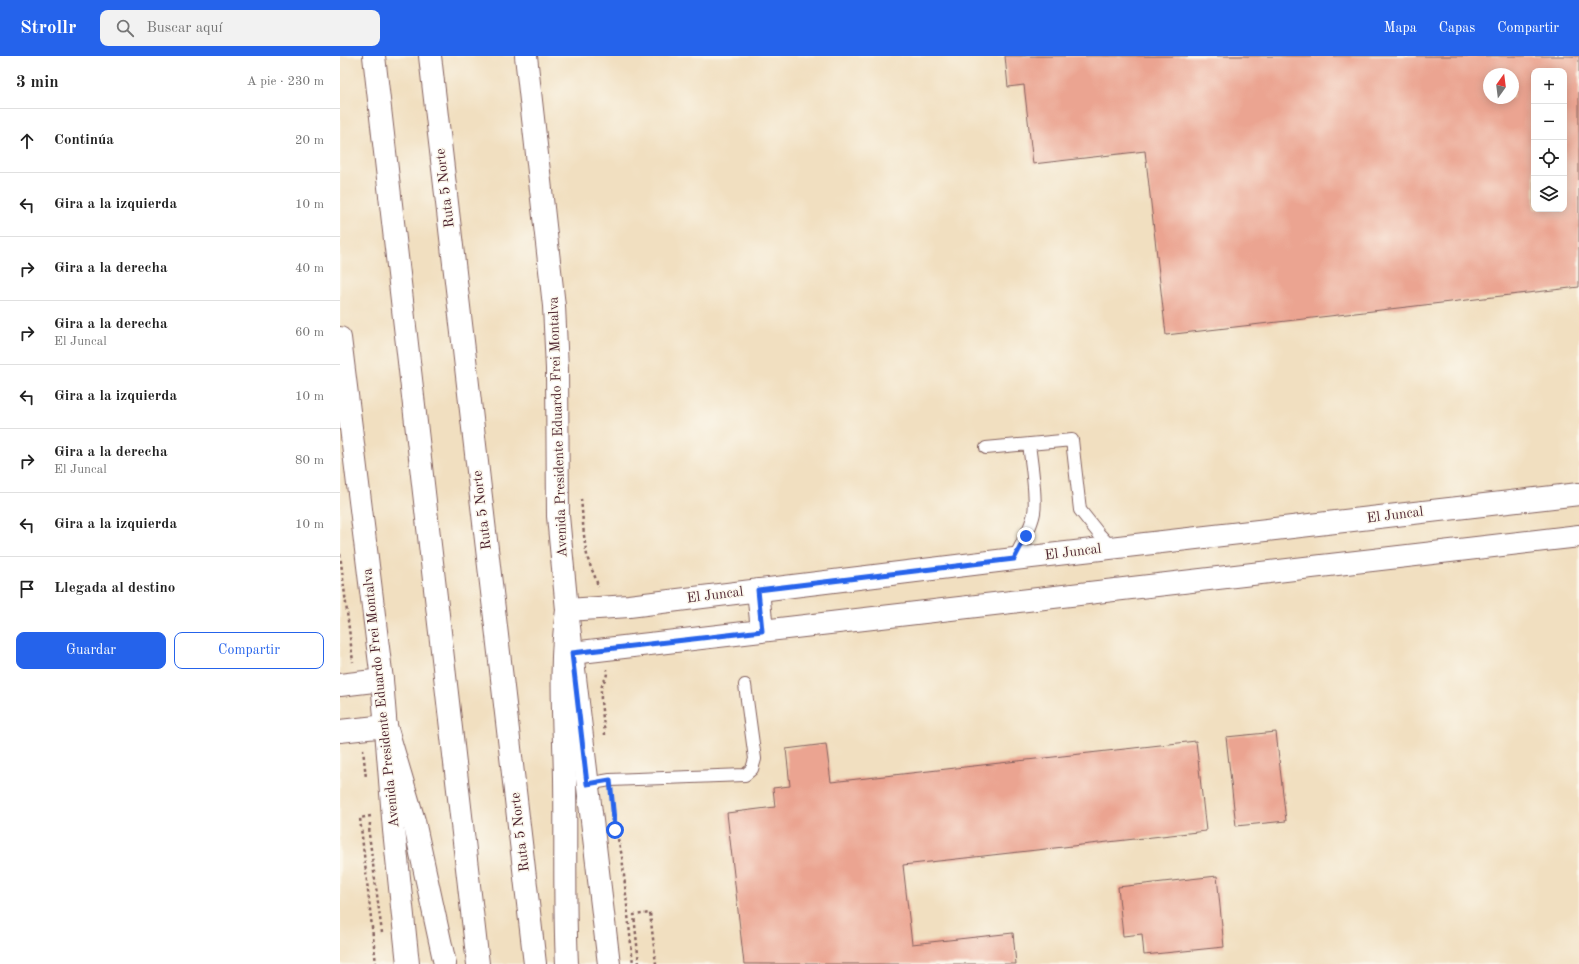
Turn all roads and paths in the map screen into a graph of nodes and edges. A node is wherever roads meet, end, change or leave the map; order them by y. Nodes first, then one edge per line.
1 (374, 56) edge
2 (430, 56) edge
3 (526, 56) edge
4 (340, 338) edge
5 (1029, 444) junction
6 (986, 448) dead end
7 (1579, 494) edge
8 (1579, 536) edge
9 (1112, 548) junction
10 (340, 554) edge
11 (1014, 559) junction
12 (758, 590) junction
13 (567, 610) junction
14 (762, 631) junction
15 (572, 653) junction
16 (608, 676) dead end
17 (382, 680) junction
18 (348, 684) edge
19 (745, 685) dead end
20 (386, 726) junction
21 (350, 730) edge
22 (606, 736) dead end
23 (367, 784) dead end
24 (587, 784) junction
25 (370, 808) dead end
26 (371, 816) junction
27 (617, 837) dead end
28 (384, 938) dead end
29 (376, 964) edge
30 (408, 964) edge
31 (445, 964) edge
32 (478, 964) edge
33 (535, 964) edge
34 (567, 964) edge
35 (609, 964) edge
36 (632, 964) edge
37 (639, 964) edge
38 (656, 964) edge

1 - 32 main road
2 - 33 main road, Ruta 5 Norte
3 - 13 main road, Avenida Presidente Eduardo Frei Montalva
4 - 17 main road, Avenida Presidente Eduardo Frei Montalva
5 - 6 lane
5 - 9 lane
5 - 11 lane
7 - 9 main road, El Juncal
8 - 14 main road
9 - 11 main road, El Juncal
10 - 18 path
11 - 12 main road, El Juncal
12 - 13 main road, El Juncal
12 - 14 main road
13 - 15 main road, Avenida Presidente Eduardo Frei Montalva
13 - 34 main road
14 - 15 main road
15 - 24 main road, Avenida Presidente Eduardo Frei Montalva
16 - 22 path
17 - 18 main road
17 - 20 main road, Avenida Presidente Eduardo Frei Montalva
19 - 24 lane
20 - 21 main road
20 - 30 main road, Avenida Presidente Eduardo Frei Montalva
20 - 31 main road
21 - 23 path
24 - 35 main road, Avenida Presidente Eduardo Frei Montalva
25 - 26 path
26 - 28 path
26 - 29 path
27 - 36 path
37 - 38 path

